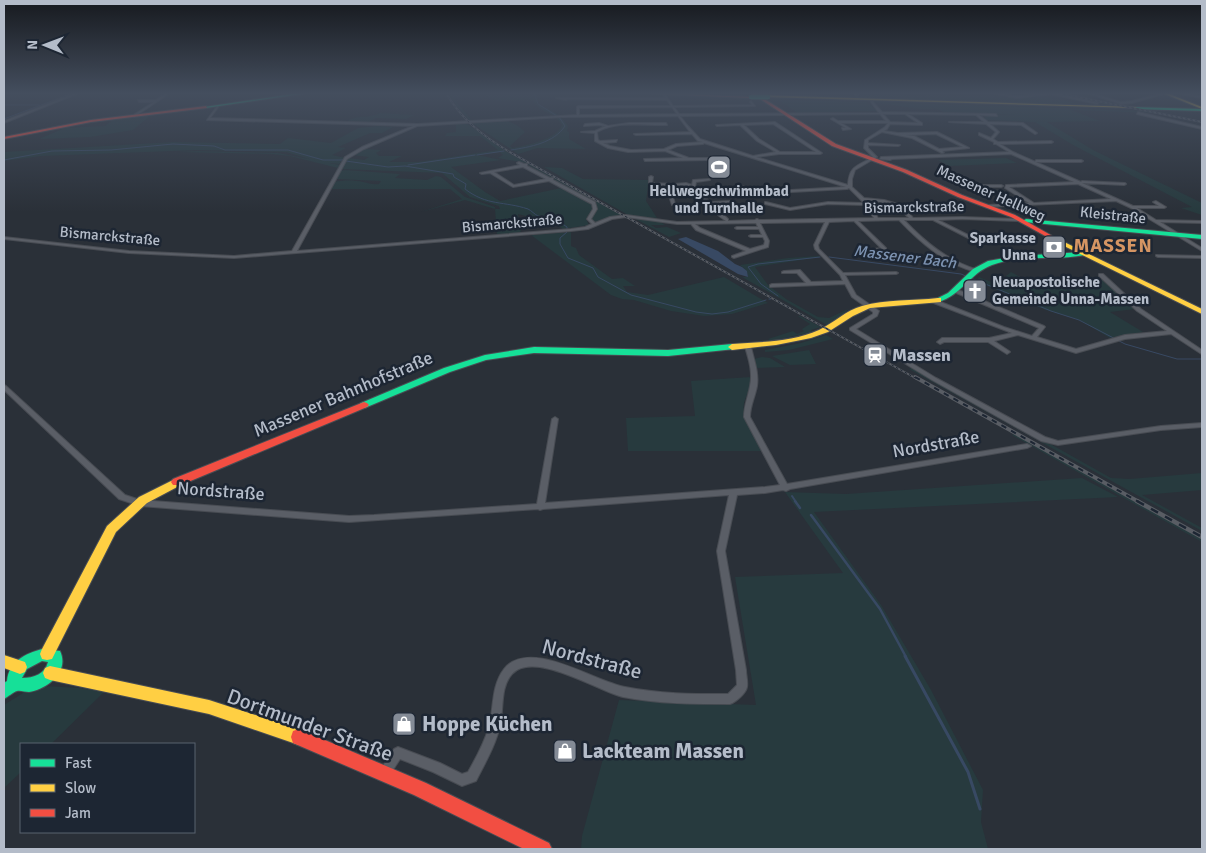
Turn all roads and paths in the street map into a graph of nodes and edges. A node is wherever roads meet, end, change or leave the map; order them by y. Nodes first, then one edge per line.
1 (596, 132) edge
2 (31, 133) edge
3 (398, 133) edge
4 (691, 133) joint
5 (750, 133) edge
6 (789, 133) edge
7 (815, 133) edge
8 (878, 133) edge
9 (892, 133) edge
10 (997, 133) edge
11 (636, 134) dead end
12 (899, 134) junction
13 (980, 134) dead end
14 (4, 138) edge
15 (991, 140) junction
16 (616, 141) dead end
17 (599, 142) junction
18 (1051, 142) dead end
19 (703, 143) junction
20 (994, 143) junction
21 (866, 144) junction
22 (898, 145) dead end
23 (665, 150) junction
24 (939, 150) junction
25 (630, 151) junction
26 (616, 152) dead end
27 (779, 153) junction
28 (1012, 153) junction
29 (751, 156) junction
30 (947, 156) junction
31 (887, 158) dead end
32 (689, 159) junction
33 (710, 159) dead end
34 (872, 159) junction
35 (645, 160) dead end
36 (1033, 161) junction
37 (1082, 161) dead end
38 (519, 163) dead end
39 (526, 165) junction
40 (490, 172) junction
41 (482, 173) dead end
42 (651, 177) dead end
43 (552, 179) junction
44 (708, 180) dead end
45 (1080, 183) junction
46 (1124, 184) dead end
47 (673, 185) junction
48 (514, 186) junction
49 (694, 186) junction
50 (976, 186) dead end
51 (1005, 186) junction
52 (742, 187) dead end
53 (506, 188) dead end
54 (850, 188) junction
55 (863, 199) junction
56 (1116, 200) junction
57 (729, 202) dead end
58 (1155, 202) dead end
59 (709, 203) junction
60 (766, 203) dead end
61 (674, 204) dead end
62 (867, 204) junction
63 (1032, 204) junction
64 (987, 206) junction
65 (1132, 207) junction
66 (790, 209) junction
67 (1149, 217) junction
68 (900, 219) junction
69 (912, 219) junction
70 (933, 219) junction
71 (727, 220) junction
72 (757, 220) junction
73 (795, 220) junction
74 (855, 220) junction
75 (878, 220) junction
76 (1020, 220) junction
77 (827, 221) junction
78 (1156, 221) junction
79 (691, 222) junction
80 (1202, 222) edge
81 (595, 225) junction
82 (736, 228) dead end
83 (761, 228) junction
84 (1176, 234) junction
85 (751, 236) dead end
86 (764, 236) junction
87 (4, 238) edge
88 (1202, 238) edge
89 (978, 242) dead end
90 (1202, 250) edge
91 (750, 252) junction
92 (861, 252) dead end
93 (293, 253) junction
94 (1080, 253) junction
95 (1158, 256) dead end
96 (1202, 256) edge
97 (734, 257) dead end
98 (784, 272) dead end
99 (896, 273) dead end
100 (842, 274) junction
101 (972, 275) junction
102 (1101, 275) dead end
103 (847, 282) junction
104 (810, 284) junction
105 (772, 286) dead end
106 (956, 291) junction
107 (933, 301) junction
108 (869, 306) junction
109 (1202, 312) edge
110 (1173, 332) junction
111 (1018, 333) junction
112 (1033, 338) junction
113 (989, 340) junction
114 (940, 342) dead end
115 (748, 347) junction
116 (1007, 352) dead end
117 (1202, 352) edge
118 (4, 387) edge
119 (555, 419) dead end
120 (1202, 425) edge
121 (1027, 446) dead end
122 (786, 488) junction
123 (732, 493) junction
124 (140, 502) junction
125 (540, 507) junction
126 (47, 654) junction
127 (4, 662) edge
128 (20, 667) junction
129 (50, 674) junction
130 (15, 684) junction
131 (4, 692) edge
132 (385, 772) junction
133 (543, 849) edge

1 - 17 street
2 - 14 main road
3 - 93 street
4 - 11 street
4 - 19 street
5 - 27 street
6 - 27 street
7 - 34 main road, Massener Hellweg
8 - 21 street
9 - 12 street
10 - 15 street
12 - 24 street
12 - 24 street
13 - 15 street
15 - 20 street
16 - 17 street
17 - 25 street
18 - 20 street
19 - 23 street
19 - 29 street
20 - 28 street
21 - 22 street
21 - 34 street
23 - 25 street
23 - 32 street
24 - 30 street
25 - 26 street
27 - 29 street
28 - 30 street
28 - 36 street
29 - 54 street
30 - 31 street
32 - 33 street
32 - 35 street
34 - 54 street
34 - 64 main road, Massener Hellweg
36 - 37 street
36 - 45 street
38 - 39 street
39 - 40 street
39 - 43 street
40 - 41 street
40 - 48 street
42 - 47 street
43 - 48 street
43 - 81 street
44 - 49 street
45 - 46 street
45 - 51 street
45 - 56 street
47 - 49 street
47 - 61 street
48 - 53 street
49 - 59 street
50 - 51 street
51 - 63 street
52 - 54 street
54 - 55 street
55 - 62 street
55 - 69 street
56 - 63 street
56 - 65 street
56 - 67 street
57 - 59 street
58 - 65 street
59 - 71 street
60 - 66 street
62 - 66 street
62 - 75 street
63 - 64 street
64 - 76 main road, Massener Hellweg
65 - 67 street
66 - 73 street
67 - 78 street
68 - 69 street, Bismarckstraße
68 - 75 street, Bismarckstraße
68 - 101 street
69 - 70 street, Bismarckstraße
70 - 76 street, Bismarckstraße
70 - 89 street
71 - 72 street, Bismarckstraße
71 - 79 street, Bismarckstraße
72 - 73 street, Bismarckstraße
72 - 83 street
73 - 77 street, Bismarckstraße
74 - 75 street, Bismarckstraße
74 - 77 street, Bismarckstraße
74 - 92 street
76 - 84 main road, Kleistraße
76 - 94 main road, Massener Hellweg
77 - 100 street
78 - 80 street
78 - 84 street
79 - 81 street, Bismarckstraße
79 - 91 street
81 - 93 street, Bismarckstraße
82 - 83 street
83 - 86 street
84 - 88 main road, Kleistraße
84 - 90 street
85 - 86 street
86 - 91 street
87 - 93 street, Bismarckstraße
91 - 97 street
94 - 101 main road, Massener Bahnhofstraße
94 - 109 main road, Massener Hellweg
95 - 96 street
98 - 104 street
99 - 100 street
100 - 103 street
101 - 106 main road, Massener Bahnhofstraße
102 - 110 street
103 - 104 street
103 - 108 street
104 - 105 street
106 - 107 main road, Massener Bahnhofstraße
106 - 112 street
107 - 108 main road, Massener Bahnhofstraße
107 - 111 street
108 - 115 main road, Massener Bahnhofstraße
108 - 120 street
110 - 112 street
110 - 117 street
111 - 112 street
111 - 113 street
113 - 114 street
113 - 116 street
115 - 122 street
115 - 124 main road, Massener Bahnhofstraße
118 - 124 street, Nordstraße
119 - 125 street
121 - 122 street, Nordstraße
122 - 123 street, Nordstraße
123 - 125 street, Nordstraße
123 - 132 street, Nordstraße
124 - 125 street, Nordstraße
124 - 126 main road, Massener Bahnhofstraße
126 - 128 main road
126 - 129 main road
127 - 128 main road
128 - 130 main road
129 - 130 main road
129 - 132 main road, Dortmunder Straße
130 - 131 main road
132 - 133 main road, Dortmunder Straße

